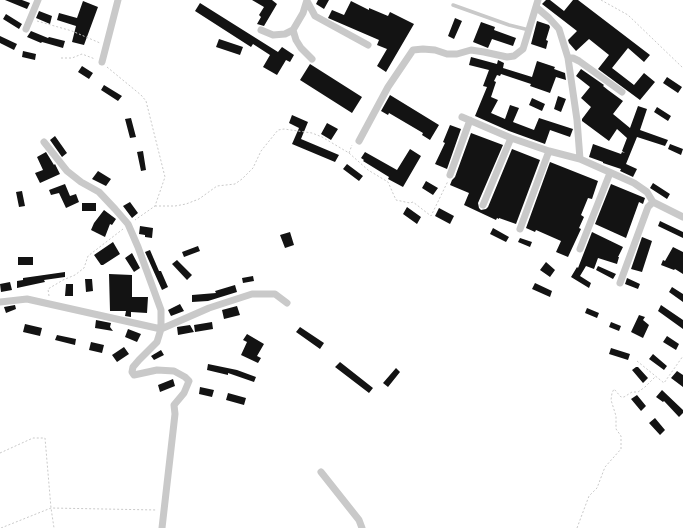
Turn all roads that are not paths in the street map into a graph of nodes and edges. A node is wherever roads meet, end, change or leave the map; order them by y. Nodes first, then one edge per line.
1 (38, 0) edge
2 (118, 0) edge
3 (307, 0) edge
4 (537, 3) edge
5 (453, 5) dead end
6 (26, 29) dead end
7 (261, 30) dead end
8 (293, 30) junction
9 (529, 30) junction
10 (368, 45) dead end
11 (568, 58) junction
12 (312, 59) dead end
13 (102, 62) road end
14 (622, 92) dead end
15 (462, 117) dead end
16 (470, 120) junction
17 (511, 138) junction
18 (359, 141) road end
19 (44, 142) dead end
20 (549, 151) junction
21 (580, 159) junction
22 (610, 173) junction
23 (450, 175) road end
24 (653, 202) junction
25 (484, 205) dead end
26 (683, 218) edge
27 (520, 229) dead end
28 (580, 249) dead end
29 (620, 283) dead end
30 (0, 302) edge
31 (287, 303) dead end
32 (161, 329) junction
33 (321, 472) dead end
34 (162, 528) edge
35 (362, 528) edge

1 - 6 street
2 - 13 street
3 - 8 street
3 - 10 street
4 - 9 street
4 - 11 street
5 - 9 lane
7 - 8 street
8 - 12 street
9 - 18 street
11 - 14 street
11 - 21 street
15 - 16 street
16 - 17 street
16 - 23 street
17 - 20 street
17 - 25 street
19 - 32 street
20 - 21 street
20 - 27 street
21 - 22 street
22 - 24 street
22 - 28 street
24 - 26 street
24 - 29 street
30 - 32 street
31 - 32 street
32 - 34 street
33 - 35 street

